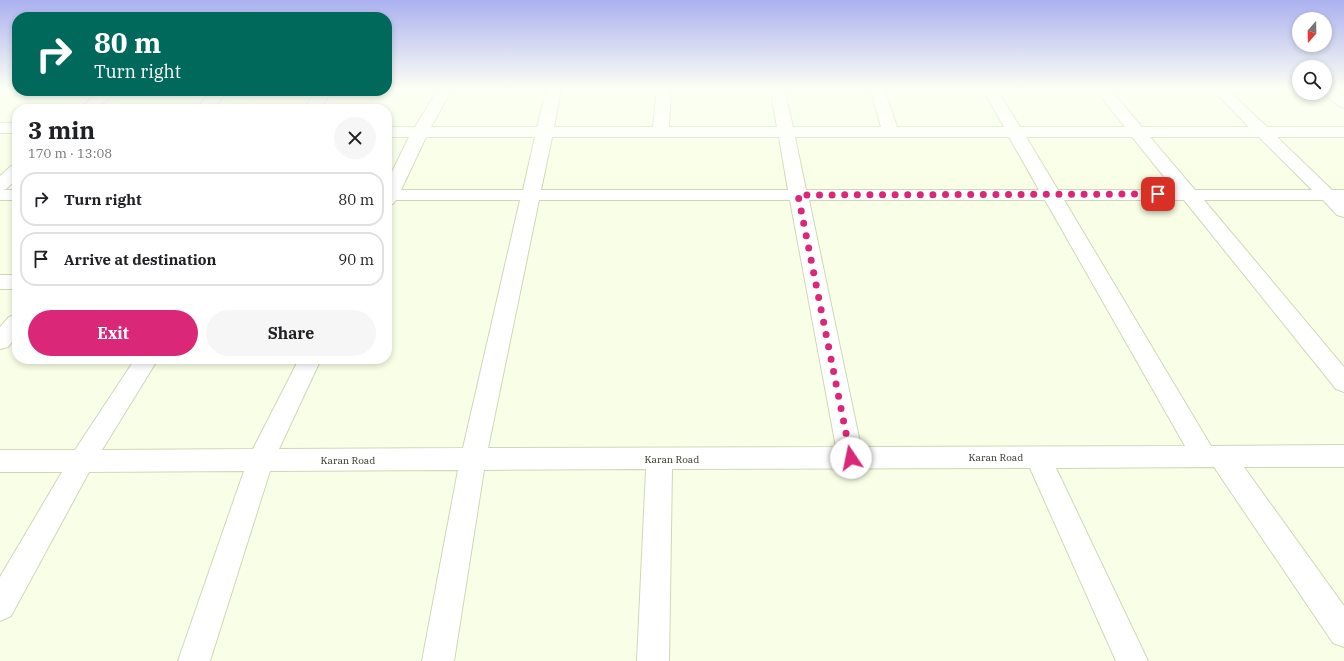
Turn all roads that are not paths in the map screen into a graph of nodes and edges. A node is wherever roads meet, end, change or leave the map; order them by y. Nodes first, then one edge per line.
1 (428, 119) edge
2 (547, 119) edge
3 (662, 119) edge
4 (783, 119) edge
5 (888, 119) edge
6 (1007, 119) edge
7 (1126, 119) edge
8 (1250, 119) edge
9 (0, 128) edge
10 (12, 128) edge
11 (392, 132) edge
12 (420, 132) junction
13 (544, 132) junction
14 (661, 132) junction
15 (785, 132) junction
16 (892, 132) junction
17 (1015, 132) junction
18 (1137, 132) junction
19 (1264, 132) junction
20 (1344, 132) edge
21 (12, 174) edge
22 (0, 185) edge
23 (392, 188) edge
24 (1051, 194) junction
25 (1188, 194) junction
26 (0, 195) edge
27 (12, 195) edge
28 (530, 195) junction
29 (798, 195) junction
30 (1336, 195) edge
31 (392, 196) edge
32 (1344, 211) edge
33 (0, 282) edge
34 (12, 282) edge
35 (12, 328) edge
36 (0, 341) edge
37 (144, 364) edge
38 (308, 364) edge
39 (1344, 383) edge
40 (1213, 456) junction
41 (1344, 456) edge
42 (1038, 457) junction
43 (851, 458) junction
44 (659, 459) junction
45 (82, 460) junction
46 (261, 460) junction
47 (473, 460) junction
48 (0, 461) edge
49 (0, 606) edge
50 (1344, 632) edge
51 (194, 661) edge
52 (438, 661) edge
53 (653, 661) edge
54 (1132, 661) edge

1 - 12 street
2 - 13 street
3 - 14 street
4 - 15 street
5 - 16 street
6 - 17 street
7 - 18 street
8 - 19 street
9 - 10 street
11 - 12 street
12 - 13 street
12 - 23 street
13 - 14 street
13 - 28 street
14 - 15 street
15 - 16 street
15 - 29 street
16 - 17 street
17 - 18 street
17 - 24 street
18 - 19 street
18 - 25 street
19 - 20 street
19 - 30 street
21 - 22 street
24 - 25 street
24 - 29 street
24 - 40 street
25 - 30 street
25 - 39 street
26 - 27 street
28 - 29 street
28 - 31 street
28 - 47 street
29 - 43 street
30 - 32 street
33 - 34 street
35 - 36 street
37 - 45 street
38 - 46 street
40 - 41 street, Karan Road
40 - 42 street, Karan Road
40 - 50 street
42 - 43 street, Karan Road
42 - 54 street
43 - 44 street, Karan Road
44 - 47 street, Karan Road
44 - 53 street
45 - 46 street, Karan Road
45 - 48 street, Karan Road
45 - 49 street
46 - 47 street, Karan Road
46 - 51 street
47 - 52 street

